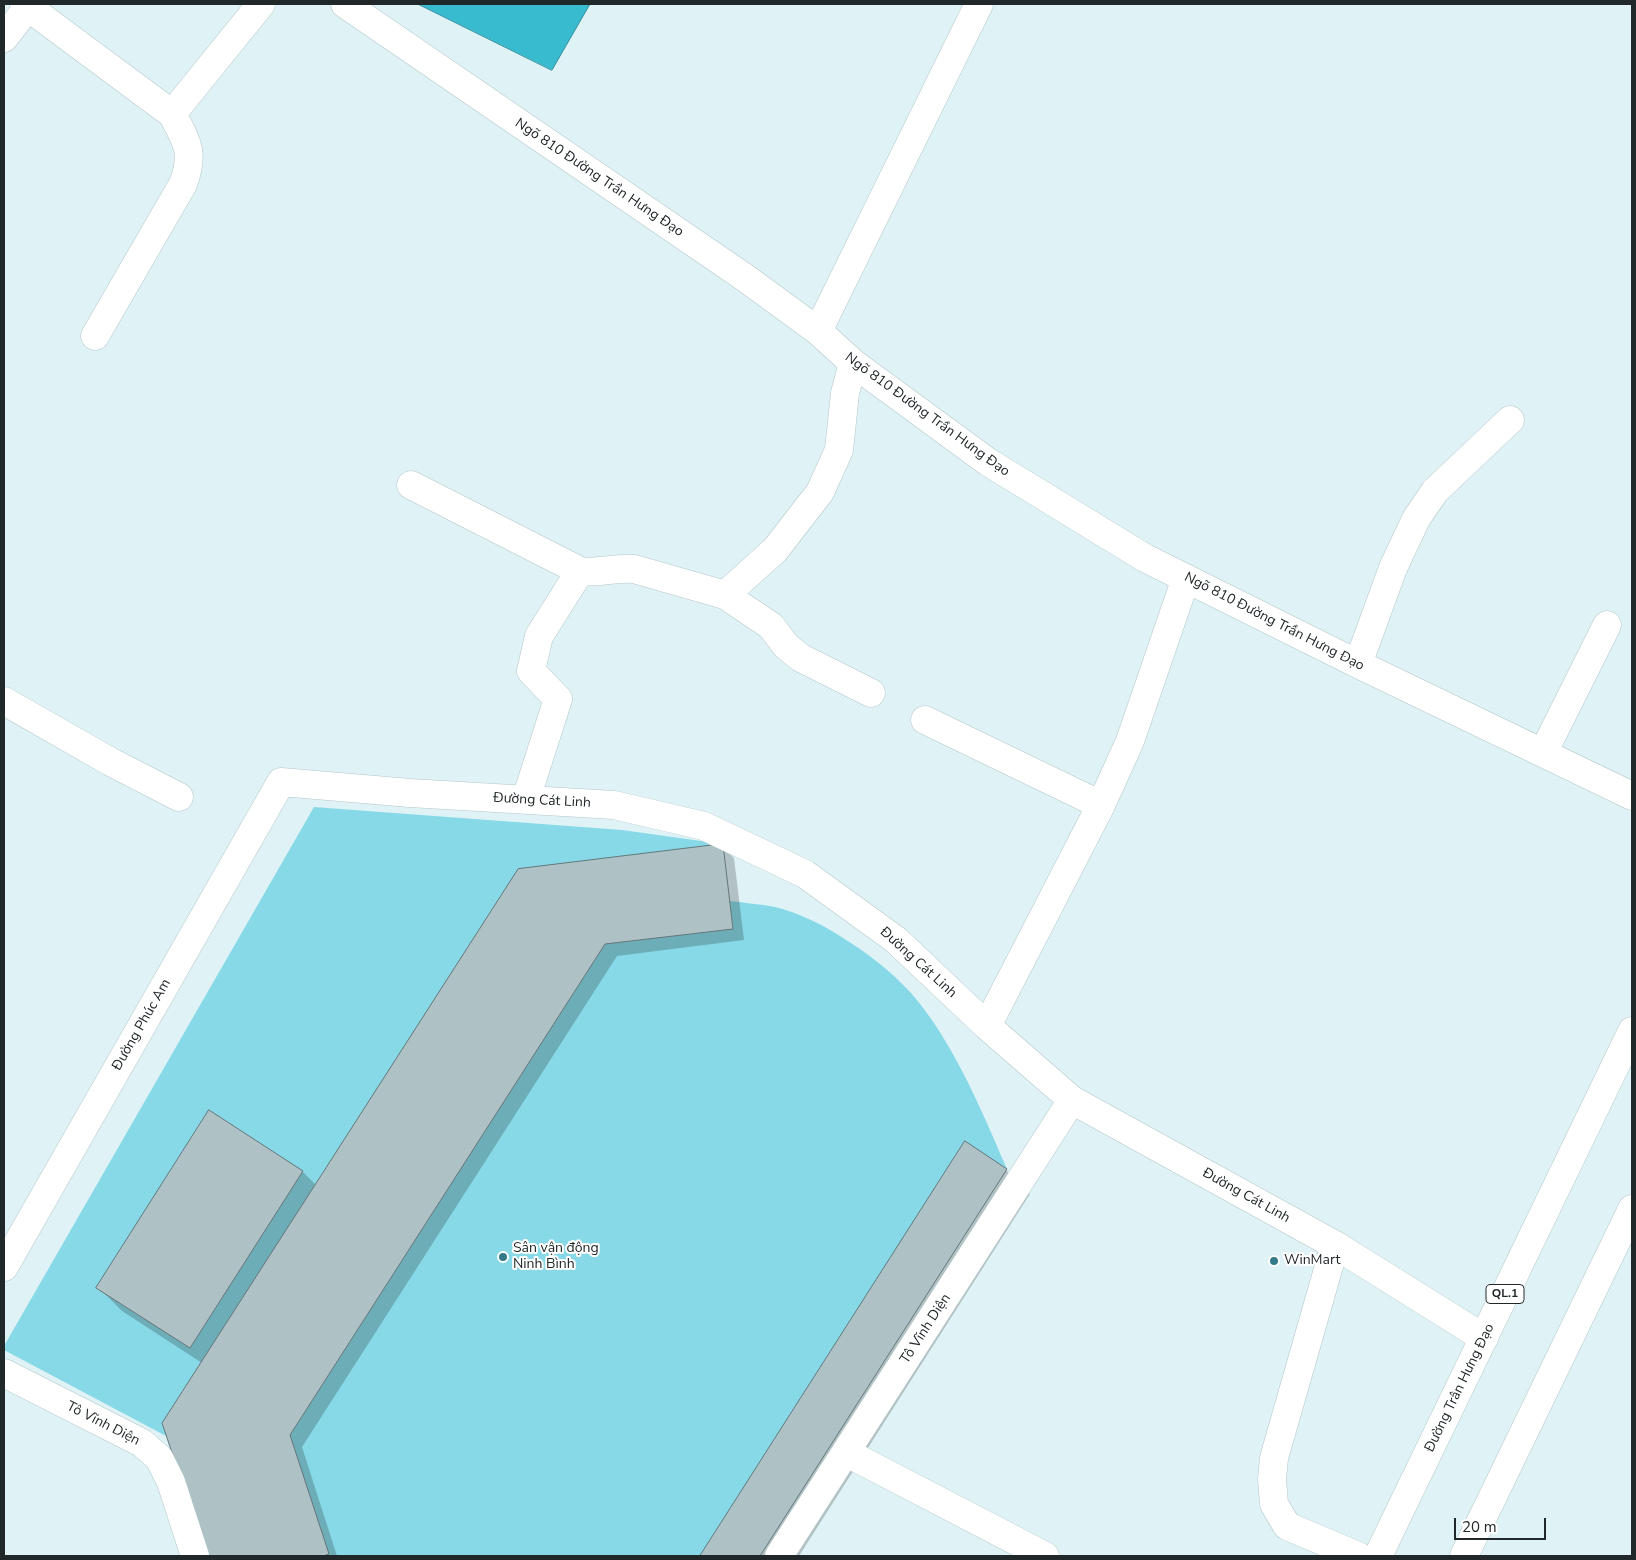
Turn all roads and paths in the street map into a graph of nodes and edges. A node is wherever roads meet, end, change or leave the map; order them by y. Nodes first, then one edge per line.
1 (261, 4) edge
2 (345, 4) edge
3 (979, 4) edge
4 (26, 5) edge
5 (4, 38) edge
6 (172, 114) junction
7 (818, 331) junction
8 (95, 336) dead end
9 (853, 363) junction
10 (1510, 420) dead end
11 (410, 485) dead end
12 (580, 571) junction
13 (1186, 578) junction
14 (726, 595) junction
15 (1607, 625) dead end
16 (1358, 664) junction
17 (871, 693) dead end
18 (4, 701) edge
19 (925, 720) dead end
20 (1542, 753) junction
21 (281, 782) joint
22 (1632, 796) edge
23 (179, 797) dead end
24 (526, 799) junction
25 (1100, 805) junction
26 (987, 1026) junction
27 (1632, 1031) edge
28 (1072, 1100) junction
29 (1632, 1209) edge
30 (1335, 1245) junction
31 (4, 1268) edge
32 (1484, 1338) junction
33 (4, 1374) edge
34 (847, 1453) junction
35 (196, 1556) edge
36 (779, 1556) edge
37 (1044, 1556) edge
38 (1358, 1556) edge
39 (1378, 1556) edge
40 (1464, 1556) edge

1 - 6 main road
2 - 7 main road, Ngõ 810 Đường Trần Hưng Đạo
3 - 7 main road
4 - 5 main road
4 - 6 main road
6 - 8 main road
7 - 9 main road, Ngõ 810 Đường Trần Hưng Đạo
9 - 13 main road, Ngõ 810 Đường Trần Hưng Đạo
9 - 14 main road
10 - 16 main road
11 - 12 main road
12 - 14 main road
12 - 24 main road
13 - 16 main road, Ngõ 810 Đường Trần Hưng Đạo
13 - 25 main road
14 - 17 main road
15 - 20 main road
16 - 20 main road, Ngõ 810 Đường Trần Hưng Đạo
18 - 23 main road
19 - 25 main road
20 - 22 main road, Ngõ 810 Đường Trần Hưng Đạo
21 - 24 main road, Đường Cát Linh
21 - 31 main road, Đường Phúc Am
24 - 26 main road, Đường Cát Linh
25 - 26 main road
26 - 28 main road, Đường Cát Linh
27 - 32 main road, Đường Trân Hưng Đạo / QL.1
28 - 30 main road, Đường Cát Linh
28 - 34 main road, Tô Vĩnh Diện
29 - 40 main road
30 - 32 main road, Đường Cát Linh
30 - 38 main road
32 - 39 main road, Đường Trân Hưng Đạo / QL.1
33 - 35 main road, Tô Vĩnh Diện
34 - 36 main road, Tô Vĩnh Diện
34 - 37 main road

